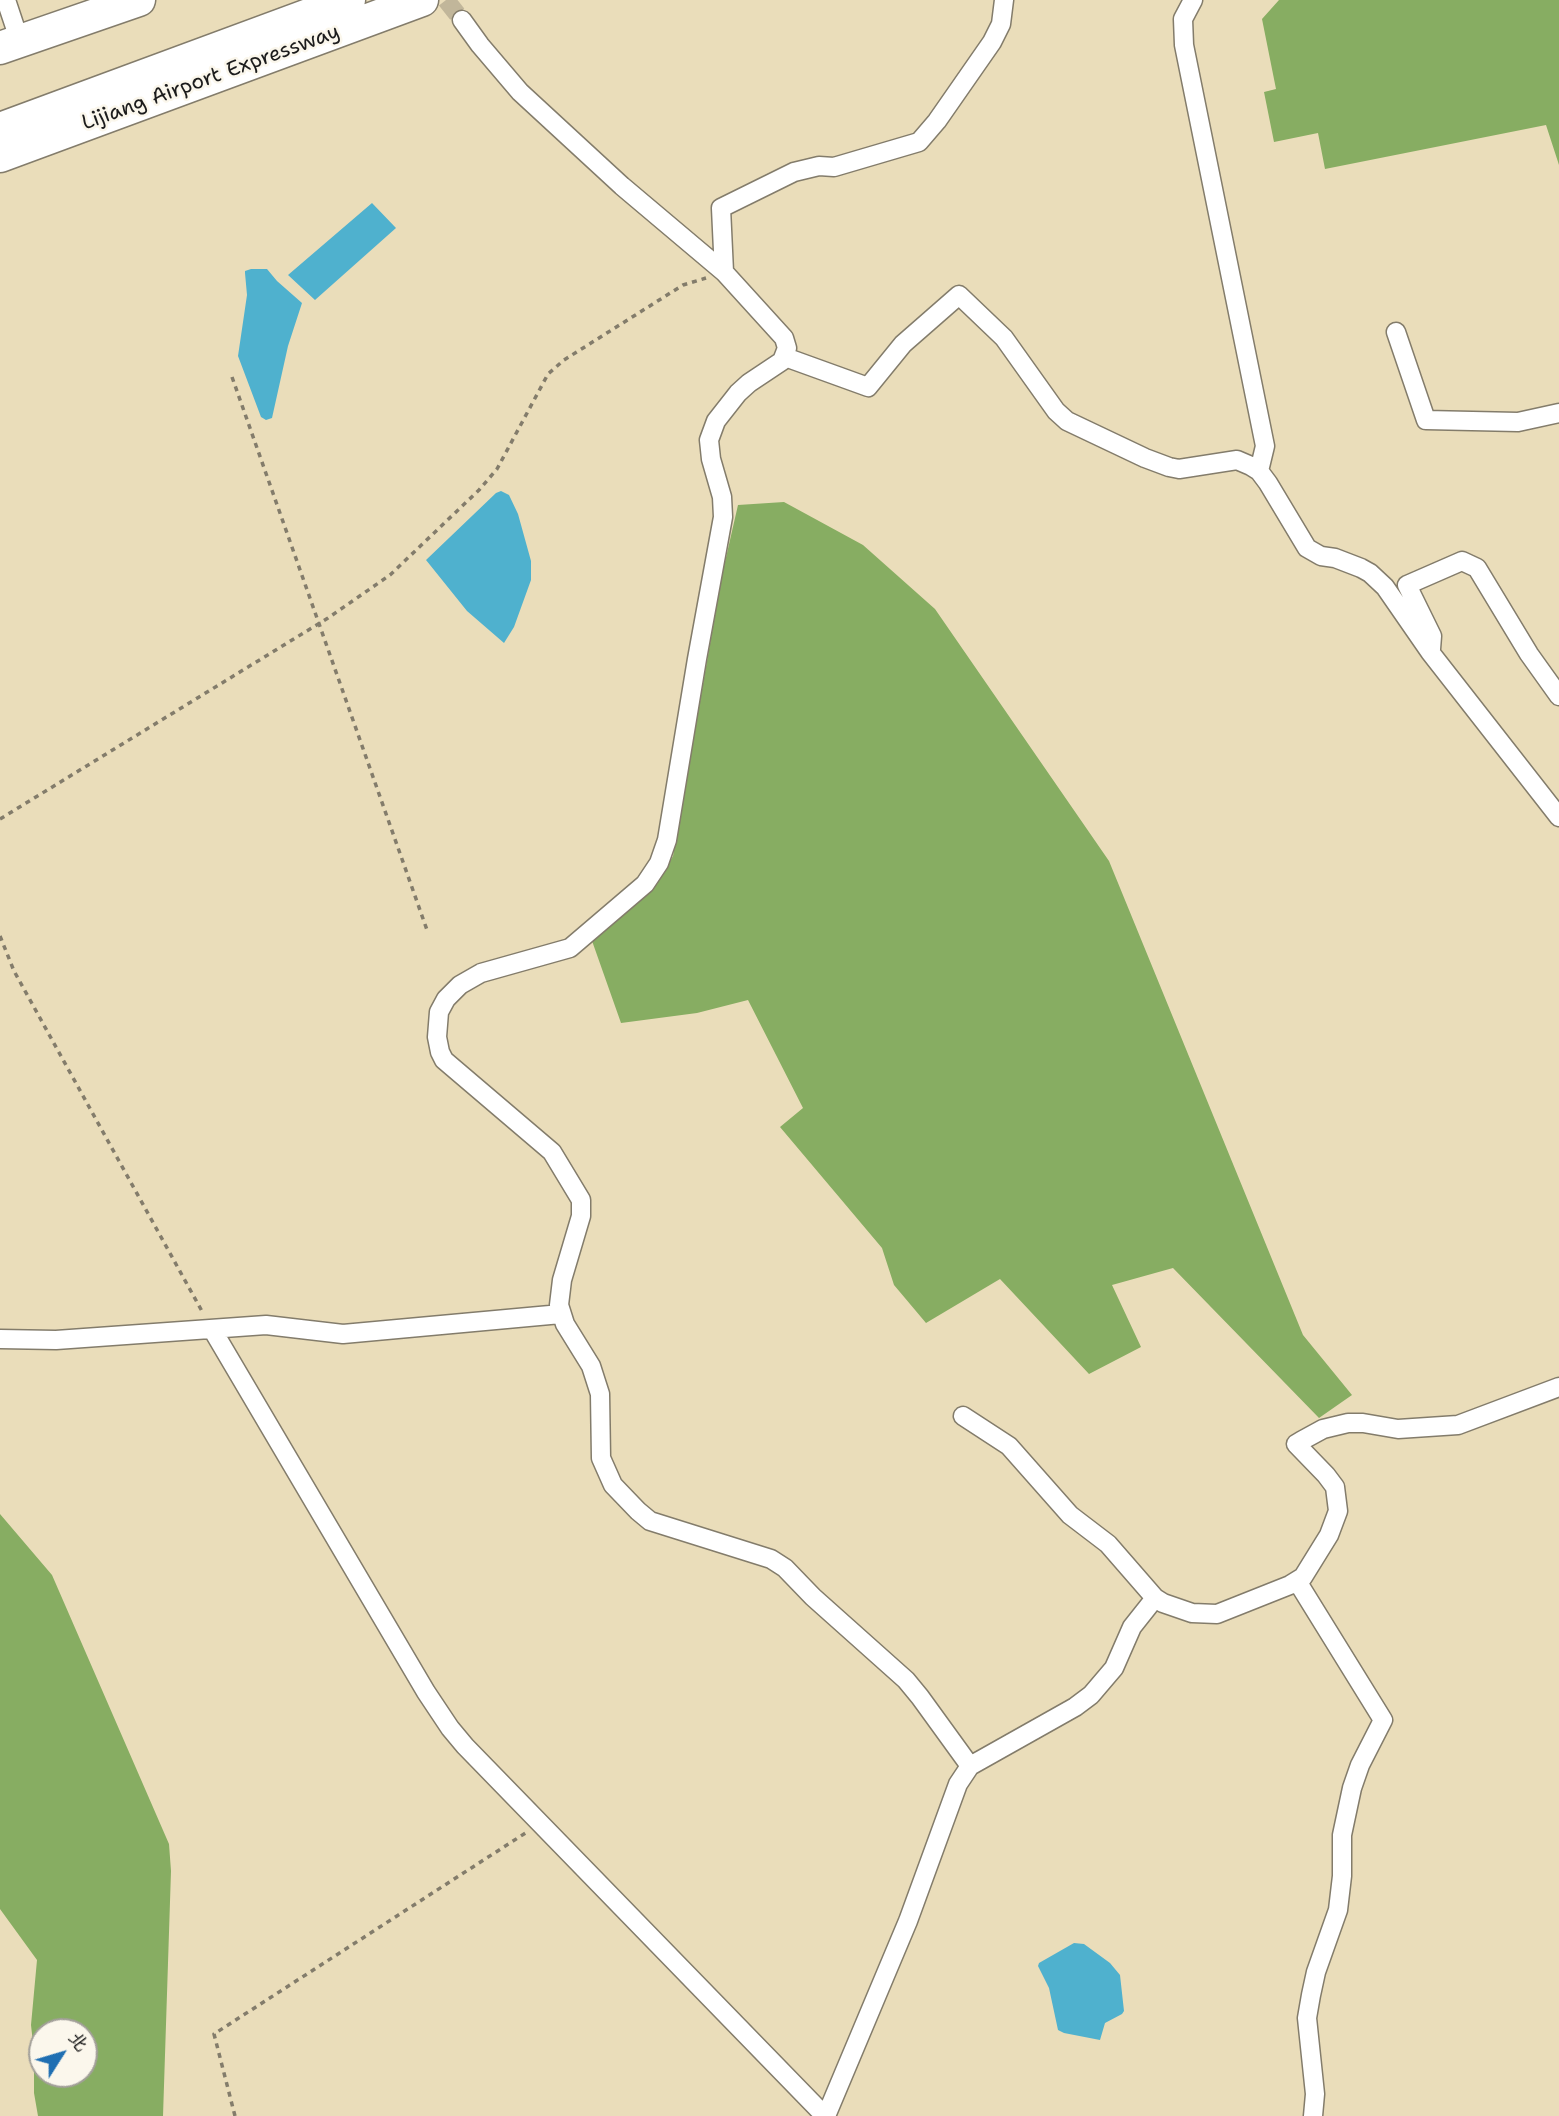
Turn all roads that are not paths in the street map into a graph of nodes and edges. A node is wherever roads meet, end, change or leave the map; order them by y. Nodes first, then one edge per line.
1 (6, 0) edge
2 (138, 0) edge
3 (349, 0) edge
4 (422, 0) edge
5 (1003, 0) edge
6 (1193, 0) edge
7 (462, 20) tunnel mouth
8 (10, 45) edge
9 (0, 129) edge
10 (0, 156) edge
11 (724, 272) junction
12 (1396, 332) dead end
13 (785, 357) junction
14 (1559, 413) edge
15 (1259, 471) junction
16 (1430, 652) junction
17 (1559, 696) edge
18 (1559, 817) edge
19 (561, 1314) junction
20 (212, 1329) junction
21 (0, 1339) edge
22 (1559, 1387) edge
23 (963, 1416) dead end
24 (1297, 1581) junction
25 (1155, 1598) junction
26 (970, 1766) junction
27 (825, 2116) edge
28 (1313, 2116) edge

1 - 8 street
2 - 8 highway
3 - 9 highway, Lijiang Airport Expressway
4 - 10 highway, Lijiang Airport Expressway
5 - 11 street
6 - 15 street
7 - 11 street
11 - 13 street
12 - 14 street
13 - 15 street
13 - 19 street
15 - 16 street
16 - 17 street
16 - 18 street
19 - 20 street
19 - 26 street
20 - 21 street
20 - 27 street
22 - 24 street
23 - 25 street
24 - 25 street
24 - 28 street
25 - 26 street
26 - 27 street

